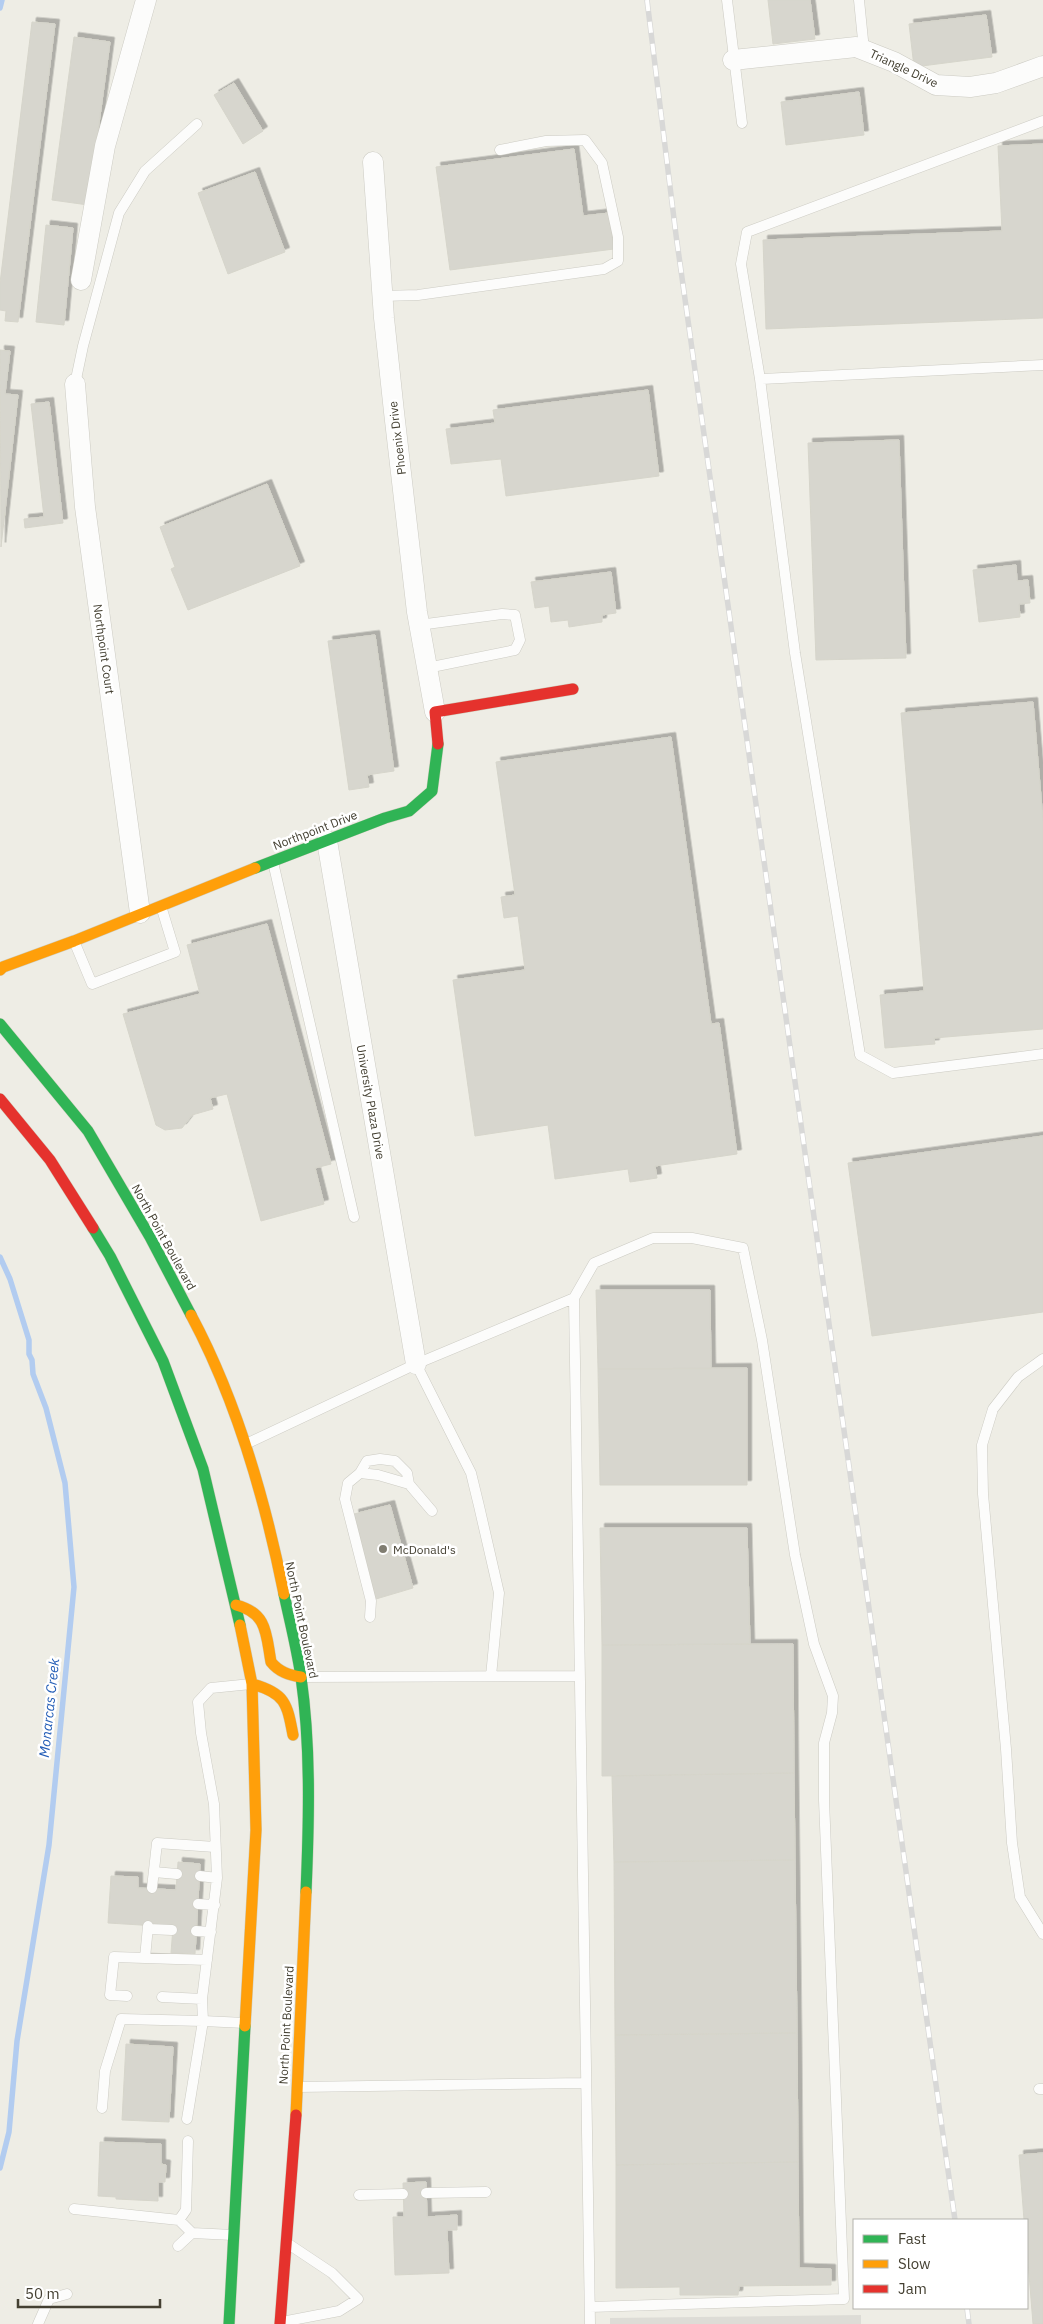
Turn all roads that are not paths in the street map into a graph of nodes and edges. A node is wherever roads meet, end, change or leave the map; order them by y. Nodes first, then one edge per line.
1 (146, 0) edge
2 (726, 0) edge
3 (858, 0) edge
4 (864, 50) junction
5 (733, 60) junction
6 (1043, 66) edge
7 (1043, 121) edge
8 (742, 123) dead end
9 (197, 124) dead end
10 (500, 150) dead end
11 (373, 162) dead end
12 (81, 280) dead end
13 (382, 296) junction
14 (1043, 364) edge
15 (760, 379) junction
16 (75, 384) joint
17 (419, 625) junction
18 (427, 668) junction
19 (573, 689) dead end
20 (435, 712) junction
21 (327, 840) junction
22 (273, 862) junction
23 (161, 905) junction
24 (140, 913) junction
25 (74, 942) junction
26 (0, 970) edge
27 (0, 1024) edge
28 (1043, 1054) edge
29 (0, 1099) edge
30 (81, 1144) dead end
31 (102, 1153) junction
32 (354, 1217) dead end
33 (574, 1298) junction
34 (1043, 1359) edge
35 (416, 1364) junction
36 (246, 1445) junction
37 (360, 1474) junction
38 (409, 1484) junction
39 (432, 1511) dead end
40 (236, 1605) junction
41 (370, 1617) dead end
42 (491, 1676) junction
43 (580, 1676) junction
44 (301, 1677) junction
45 (252, 1684) junction
46 (307, 1760) junction
47 (215, 1847) junction
48 (154, 1872) junction
49 (177, 1874) dead end
50 (200, 1876) dead end
51 (217, 1878) junction
52 (152, 1888) dead end
53 (198, 1904) dead end
54 (215, 1904) junction
55 (172, 1930) dead end
56 (196, 1932) dead end
57 (211, 1932) junction
58 (1043, 1934) edge
59 (145, 1958) junction
60 (207, 1960) junction
61 (128, 1996) dead end
62 (162, 1997) dead end
63 (202, 1999) junction
64 (203, 2021) junction
65 (246, 2023) junction
66 (586, 2084) junction
67 (297, 2087) junction
68 (102, 2108) dead end
69 (187, 2118) dead end
70 (188, 2141) dead end
71 (486, 2192) dead end
72 (426, 2193) dead end
73 (404, 2194) dead end
74 (359, 2195) dead end
75 (74, 2209) dead end
76 (179, 2220) junction
77 (192, 2233) junction
78 (234, 2235) junction
79 (287, 2243) junction
80 (178, 2246) dead end
81 (67, 2294) dead end
82 (590, 2307) junction
83 (280, 2323) edge
84 (38, 2324) edge
85 (229, 2324) edge
86 (590, 2324) edge

1 - 12 street
2 - 5 lane
3 - 4 lane
4 - 5 street, Triangle Drive
4 - 6 street, Triangle Drive
5 - 8 lane
7 - 15 lane
9 - 16 lane
10 - 13 lane
11 - 13 street, Phoenix Drive
13 - 17 street, Phoenix Drive
14 - 15 lane
15 - 28 lane
16 - 24 street, Northpoint Court
17 - 18 street, Phoenix Drive
17 - 18 lane
18 - 20 street, Phoenix Drive
19 - 20 main road
20 - 21 main road, Northpoint Drive
21 - 22 main road, Northpoint Drive
21 - 35 street, University Plaza Drive
22 - 23 main road, Northpoint Drive
22 - 32 lane
23 - 24 main road, Northpoint Drive
23 - 25 lane
24 - 25 main road, Northpoint Drive
25 - 26 main road, Northpoint Drive
27 - 31 main road, North Point Boulevard
29 - 40 main road
30 - 31 main road
31 - 36 main road, North Point Boulevard
33 - 35 lane
33 - 43 lane
33 - 82 lane
34 - 58 lane
35 - 36 lane
35 - 42 lane
36 - 44 main road, North Point Boulevard
37 - 38 lane
37 - 38 lane
37 - 41 lane
38 - 39 lane
40 - 44 main road
40 - 45 main road
42 - 43 lane
42 - 44 lane
43 - 66 lane
44 - 46 main road, North Point Boulevard
45 - 46 main road
45 - 47 lane
45 - 65 main road
46 - 67 main road, North Point Boulevard
47 - 48 lane
47 - 51 lane
48 - 49 lane
48 - 52 lane
50 - 51 lane
51 - 54 lane
53 - 54 lane
54 - 57 lane
55 - 59 lane
56 - 57 lane
57 - 60 lane
59 - 60 lane
59 - 61 lane
60 - 63 lane
62 - 63 lane
63 - 64 lane
64 - 65 lane
64 - 68 lane
64 - 69 lane
65 - 78 main road
66 - 67 lane
66 - 82 lane
67 - 79 main road, North Point Boulevard
70 - 76 lane
71 - 72 lane
73 - 74 lane
75 - 76 lane
76 - 77 lane
77 - 78 lane
77 - 80 lane
78 - 85 main road
79 - 83 main road, North Point Boulevard
79 - 83 lane
81 - 84 lane
82 - 86 lane

